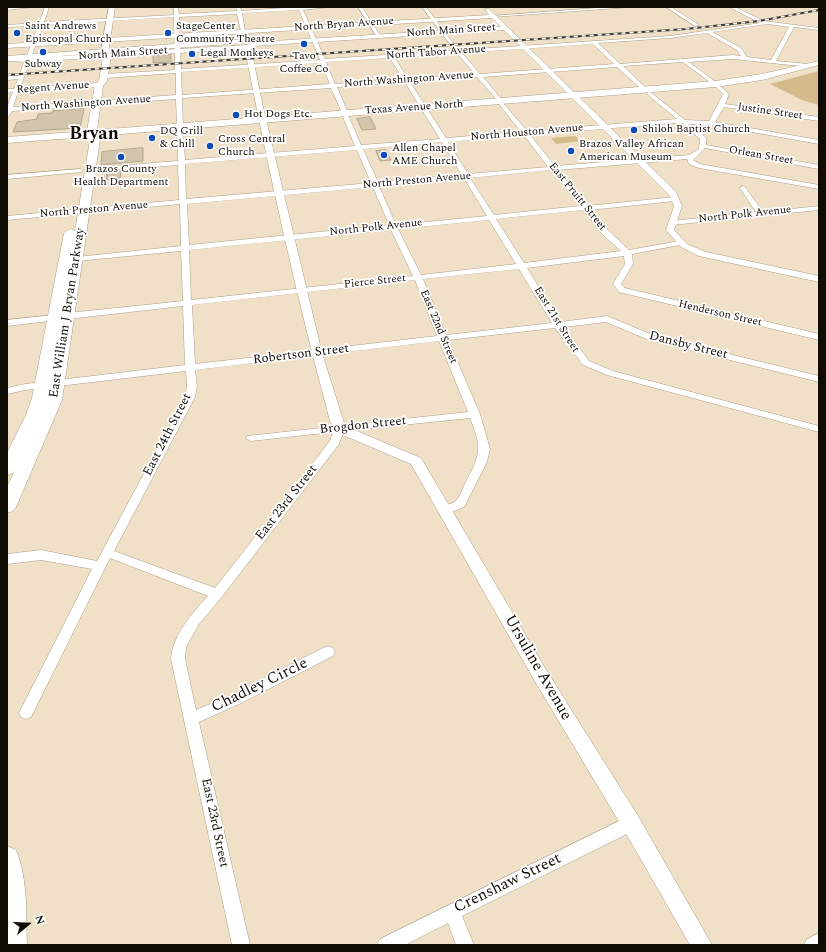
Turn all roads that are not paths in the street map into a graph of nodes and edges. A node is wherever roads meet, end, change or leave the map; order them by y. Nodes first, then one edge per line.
1 (31, 7) edge
2 (47, 7) edge
3 (112, 7) edge
4 (176, 7) edge
5 (328, 7) edge
6 (360, 7) edge
7 (424, 7) edge
8 (484, 7) edge
9 (546, 7) edge
10 (630, 7) edge
11 (668, 7) edge
12 (731, 7) edge
13 (7, 8) edge
14 (300, 8) edge
15 (608, 8) edge
16 (239, 10) edge
17 (552, 12) junction
18 (176, 16) junction
19 (493, 16) junction
20 (434, 19) junction
21 (110, 20) junction
22 (371, 23) junction
23 (767, 23) junction
24 (40, 24) junction
25 (697, 25) dead end
26 (7, 26) edge
27 (792, 26) junction
28 (307, 27) junction
29 (504, 27) junction
30 (819, 29) edge
31 (244, 31) junction
32 (443, 31) junction
33 (708, 32) junction
34 (177, 35) junction
35 (379, 35) junction
36 (107, 39) junction
37 (313, 40) junction
38 (452, 42) dead end
39 (594, 43) junction
40 (33, 44) junction
41 (247, 44) junction
42 (7, 46) edge
43 (178, 48) junction
44 (525, 48) junction
45 (459, 52) junction
46 (104, 53) junction
47 (391, 56) junction
48 (744, 57) junction
49 (28, 58) junction
50 (7, 59) edge
51 (683, 60) junction
52 (321, 61) junction
53 (773, 61) junction
54 (617, 65) junction
55 (252, 66) junction
56 (808, 66) junction
57 (819, 66) edge
58 (548, 70) junction
59 (178, 71) junction
60 (479, 75) junction
61 (105, 76) junction
62 (22, 77) junction
63 (7, 78) edge
64 (407, 81) junction
65 (765, 81) junction
66 (99, 85) junction
67 (333, 86) junction
68 (717, 86) junction
69 (17, 90) junction
70 (7, 91) edge
71 (647, 91) junction
72 (257, 92) junction
73 (576, 97) junction
74 (179, 98) junction
75 (96, 103) junction
76 (501, 103) junction
77 (722, 105) junction
78 (424, 109) junction
79 (10, 110) junction
80 (345, 115) junction
81 (7, 116) edge
82 (819, 119) edge
83 (682, 120) junction
84 (263, 121) junction
85 (711, 123) junction
86 (605, 127) junction
87 (180, 128) junction
88 (698, 133) junction
89 (526, 134) junction
90 (91, 135) junction
91 (7, 140) edge
92 (444, 140) junction
93 (819, 142) edge
94 (7, 143) edge
95 (704, 146) junction
96 (359, 147) junction
97 (272, 154) junction
98 (691, 157) junction
99 (639, 160) junction
100 (182, 162) junction
101 (819, 167) edge
102 (554, 168) junction
103 (85, 171) junction
104 (467, 176) junction
105 (7, 177) edge
106 (376, 184) junction
107 (743, 188) dead end
108 (819, 188) edge
109 (280, 193) junction
110 (675, 199) junction
111 (183, 202) junction
112 (584, 207) junction
113 (819, 208) edge
114 (79, 211) junction
115 (761, 214) junction
116 (492, 217) junction
117 (7, 218) edge
118 (672, 223) junction
119 (393, 226) junction
120 (291, 237) junction
121 (680, 243) junction
122 (185, 249) junction
123 (627, 253) junction
124 (77, 259) junction
125 (522, 266) junction
126 (418, 278) junction
127 (819, 279) edge
128 (302, 290) junction
129 (187, 303) junction
130 (68, 316) junction
131 (54, 318) junction
132 (7, 323) edge
133 (558, 325) junction
134 (819, 337) edge
135 (443, 339) junction
136 (317, 353) junction
137 (190, 368) junction
138 (819, 379) edge
139 (50, 384) junction
140 (7, 391) edge
141 (475, 414) junction
142 (340, 429) junction
143 (819, 429) edge
144 (251, 438) dead end
145 (7, 469) edge
146 (7, 507) edge
147 (446, 510) junction
148 (107, 553) junction
149 (7, 559) edge
150 (100, 566) junction
151 (217, 594) junction
152 (328, 652) dead end
153 (26, 713) dead end
154 (191, 719) junction
155 (631, 823) junction
156 (7, 859) edge
157 (452, 912) junction
158 (819, 942) edge
159 (13, 945) edge
160 (241, 945) edge
161 (386, 945) edge
162 (465, 945) edge
163 (702, 945) edge
164 (813, 945) edge

1 - 13 street
2 - 24 street
3 - 21 main road
4 - 18 street, East 24th Street
5 - 14 street
6 - 22 street
7 - 20 street
8 - 19 street
9 - 17 street
10 - 15 street, North Bryan Avenue
11 - 25 street
12 - 23 street
14 - 16 street
14 - 28 street, East 22nd Street
15 - 17 street, North Bryan Avenue
16 - 18 street
16 - 31 street
17 - 19 street, North Bryan Avenue
18 - 21 street
18 - 34 street, East 24th Street
19 - 20 street, North Bryan Avenue
19 - 29 street
20 - 22 street, North Bryan Avenue
20 - 32 street
21 - 24 street
21 - 36 main road
22 - 28 street, North Bryan Avenue
22 - 35 street
23 - 27 street
23 - 33 street, North Tabor Avenue
24 - 26 street
24 - 40 street
27 - 30 street
27 - 53 street
28 - 31 street, North Bryan Avenue
28 - 37 street, East 22nd Street
29 - 32 street, North Main Street
29 - 44 street
31 - 34 street, North Bryan Avenue
31 - 41 street
32 - 35 street, North Main Street
32 - 38 street
33 - 39 street, North Tabor Avenue
33 - 48 street
34 - 36 street, North Bryan Avenue
34 - 43 street, East 24th Street
35 - 37 street, North Main Street
36 - 40 street, North Bryan Avenue
36 - 46 main road
37 - 41 street, North Main Street
37 - 52 street, East 22nd Street
39 - 44 street, North Tabor Avenue
39 - 54 street
40 - 42 street, North Bryan Avenue
40 - 49 street
41 - 43 street, North Main Street
41 - 55 street
43 - 46 street, North Main Street
43 - 59 street, East 24th Street
44 - 45 street, North Tabor Avenue
44 - 58 street
45 - 47 street, North Tabor Avenue
45 - 60 street, East Pruitt Street
46 - 49 street, North Main Street
46 - 61 main road
46 - 66 main road, East William J Bryan Parkway
47 - 52 street, North Tabor Avenue
47 - 64 street, East 21st Street
48 - 51 street, North Washington Avenue
48 - 53 street, North Washington Avenue
49 - 50 street, North Main Street
49 - 62 street
51 - 54 street, North Washington Avenue
51 - 68 street
52 - 55 street, North Tabor Avenue
52 - 67 street, East 22nd Street
53 - 56 street, North Washington Avenue
54 - 58 street, North Washington Avenue
54 - 71 street
55 - 59 street, North Tabor Avenue
55 - 72 street
56 - 57 main road, Texas Avenue North
56 - 65 main road
56 - 68 main road, Texas Avenue North
57 - 65 main road, Texas Avenue North
58 - 60 street, North Washington Avenue
58 - 73 street
59 - 61 street, North Tabor Avenue
59 - 74 street, East 24th Street
60 - 64 street, North Washington Avenue
60 - 76 street, East Pruitt Street
61 - 66 main road, East William J Bryan Parkway
62 - 63 street
62 - 69 street
64 - 67 street, North Washington Avenue
64 - 78 street, East 21st Street
65 - 68 main road, Texas Avenue North
66 - 69 street, Regent Avenue
66 - 75 main road, East William J Bryan Parkway
67 - 72 street, North Washington Avenue
67 - 80 street, East 22nd Street
68 - 71 main road, Texas Avenue North
68 - 77 street
69 - 70 street, Regent Avenue
69 - 79 street
71 - 73 main road, Texas Avenue North
71 - 83 street
72 - 74 street, North Washington Avenue
72 - 84 street
73 - 76 main road, Texas Avenue North
73 - 86 street
74 - 75 street, North Washington Avenue
74 - 87 street, East 24th Street
75 - 79 street, North Washington Avenue
75 - 90 main road, East William J Bryan Parkway
76 - 78 main road, Texas Avenue North
76 - 89 street, East Pruitt Street
77 - 82 street, Justine Street
77 - 85 street
78 - 80 main road, Texas Avenue North
78 - 92 street, East 21st Street
79 - 81 street
80 - 84 main road, Texas Avenue North
80 - 96 street, East 22nd Street
83 - 85 street, North Houston Avenue
83 - 86 street, North Houston Avenue
83 - 88 street
84 - 87 main road, Texas Avenue North
84 - 97 street
85 - 88 street
85 - 93 street, North Houston Avenue
86 - 89 street, North Houston Avenue
86 - 99 street
87 - 90 main road, Texas Avenue North
87 - 100 street, East 24th Street
88 - 95 street
89 - 92 street, North Houston Avenue
89 - 102 street, East Pruitt Street
90 - 91 main road, Texas Avenue North
90 - 94 main road, Texas Avenue North
90 - 103 main road, East William J Bryan Parkway
92 - 96 street, North Houston Avenue
92 - 104 street, East 21st Street
95 - 98 street
95 - 101 street, Orlean Street
96 - 97 street, North Houston Avenue
96 - 106 street, East 22nd Street
97 - 100 street, North Houston Avenue
97 - 109 street
98 - 99 street, North Preston Avenue
98 - 108 street
99 - 102 street, North Preston Avenue
99 - 110 street
100 - 103 street, North Houston Avenue
100 - 111 street, East 24th Street
102 - 104 street, North Preston Avenue
102 - 112 street, East Pruitt Street
103 - 105 street, North Houston Avenue
103 - 114 main road, East William J Bryan Parkway
104 - 106 street, North Preston Avenue
104 - 116 street, East 21st Street
106 - 109 street, North Preston Avenue
106 - 119 street, East 22nd Street
107 - 115 street
109 - 111 street, North Preston Avenue
109 - 120 street
110 - 112 street, North Polk Avenue
110 - 118 street
111 - 114 street, North Preston Avenue
111 - 122 street, East 24th Street
112 - 116 street, North Polk Avenue
112 - 123 street, East Pruitt Street
113 - 115 street, North Polk Avenue
114 - 117 street, North Preston Avenue
114 - 124 main road, East William J Bryan Parkway
114 - 131 main road, East William J Bryan Parkway
115 - 118 street, North Polk Avenue
116 - 119 street, North Polk Avenue
116 - 125 street, East 21st Street
118 - 121 street
119 - 120 street, North Polk Avenue
119 - 126 street, East 22nd Street
120 - 122 street, North Polk Avenue
120 - 128 street
121 - 123 street, Pierce Street
121 - 127 street
122 - 124 street, North Polk Avenue
122 - 129 street, East 24th Street
123 - 125 street, Pierce Street
123 - 134 street, Henderson Street
124 - 130 main road, East William J Bryan Parkway
125 - 126 street, Pierce Street
125 - 133 street, East 21st Street
126 - 128 street, Pierce Street
126 - 135 street, East 22nd Street
128 - 129 street, Pierce Street
128 - 136 street
129 - 130 street, Pierce Street
129 - 137 street, East 24th Street
130 - 139 main road, East William J Bryan Parkway
131 - 132 street
131 - 139 main road, East William J Bryan Parkway
133 - 135 street, Robertson Street
133 - 138 street, Dansby Street
133 - 143 street, East 21st Street
135 - 136 street, Robertson Street
135 - 141 street, East 22nd Street
136 - 137 street, Robertson Street
136 - 142 street
137 - 139 street, Robertson Street
137 - 148 street, East 24th Street
139 - 140 street, Robertson Street
139 - 145 main road, East William J Bryan Parkway
139 - 146 main road, East William J Bryan Parkway
141 - 142 street, Brogdon Street
141 - 147 street, East 22nd Street
142 - 144 street, Brogdon Street
142 - 147 street, Ursuline Avenue
142 - 151 street, East 23rd Street
147 - 155 street, Ursuline Avenue
148 - 150 street, East 24th Street
148 - 151 street
149 - 150 street
150 - 153 street, East 24th Street
151 - 154 street, East 23rd Street
152 - 154 street, Chadley Circle
154 - 160 street, East 23rd Street
155 - 157 street, Crenshaw Street
155 - 163 street, Ursuline Avenue
156 - 159 main road
157 - 161 street, Crenshaw Street
157 - 162 street
158 - 164 street

